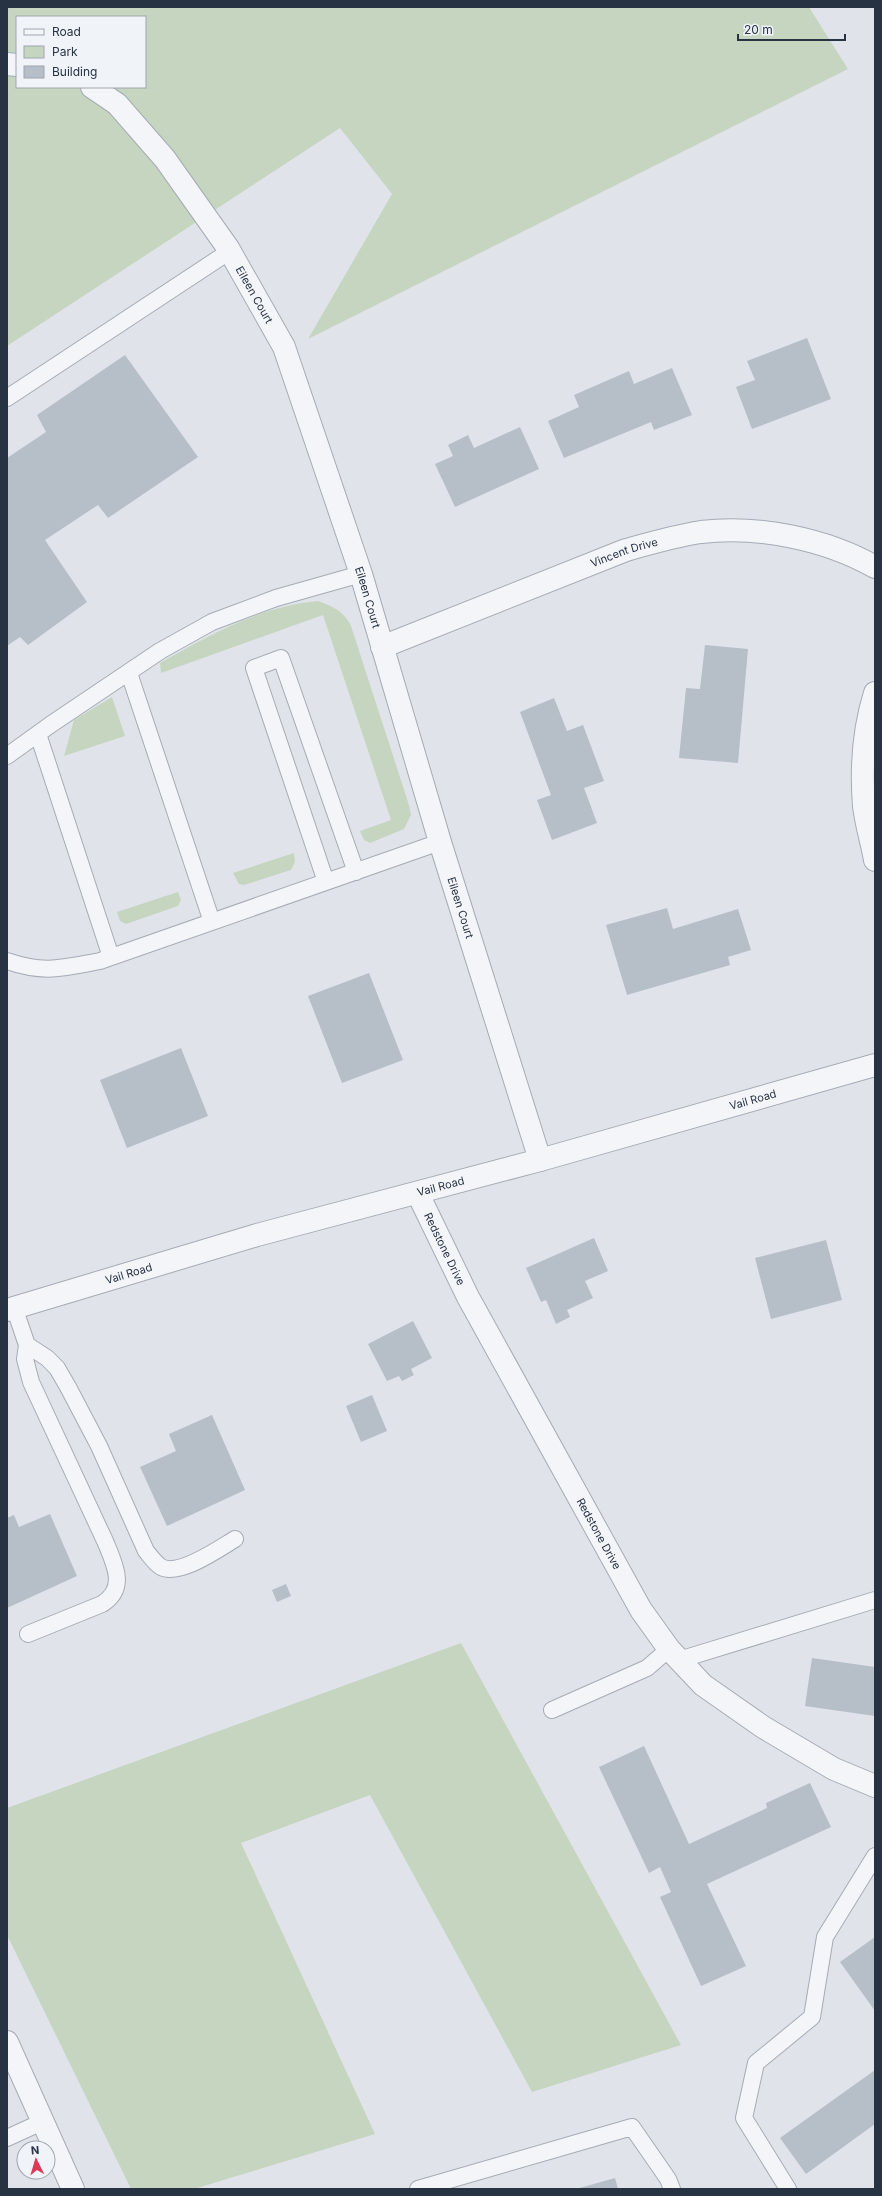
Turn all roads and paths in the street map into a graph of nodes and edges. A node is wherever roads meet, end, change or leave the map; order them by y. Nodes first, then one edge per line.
1 (93, 88) edge
2 (230, 252) junction
3 (7, 398) edge
4 (875, 567) edge
5 (361, 574) junction
6 (382, 647) junction
7 (129, 673) junction
8 (875, 693) edge
9 (38, 734) junction
10 (7, 756) edge
11 (440, 842) junction
12 (875, 860) edge
13 (356, 872) junction
14 (326, 882) junction
15 (212, 922) junction
16 (111, 958) junction
17 (7, 961) edge
18 (875, 1065) edge
19 (540, 1160) junction
20 (418, 1194) junction
21 (10, 1309) edge
22 (27, 1345) junction
23 (235, 1539) dead end
24 (875, 1600) edge
25 (28, 1634) dead end
26 (674, 1655) junction
27 (552, 1710) dead end
28 (875, 1786) edge
29 (875, 1856) edge
30 (7, 2042) edge
31 (42, 2122) junction
32 (7, 2138) edge
33 (74, 2189) edge
34 (418, 2189) edge
35 (672, 2189) edge
36 (788, 2189) edge

1 - 2 street, Eileen Court
2 - 3 lane
2 - 5 street, Eileen Court
4 - 6 street, Vincent Drive
5 - 6 street, Eileen Court
5 - 7 lane
6 - 11 street, Eileen Court
7 - 9 lane
7 - 15 lane
8 - 12 street
9 - 10 lane
9 - 16 lane
11 - 13 lane
11 - 19 street, Eileen Court
13 - 14 lane
13 - 14 lane
14 - 15 lane
15 - 16 lane
16 - 17 lane
18 - 19 street, Vail Road
19 - 20 street, Vail Road
20 - 21 street, Vail Road
20 - 26 street, Redstone Drive
21 - 22 lane
22 - 23 lane
22 - 25 lane
24 - 26 lane
26 - 27 lane
26 - 28 street, Redstone Drive
29 - 36 lane
30 - 31 street
31 - 32 lane
31 - 33 street
34 - 35 lane

